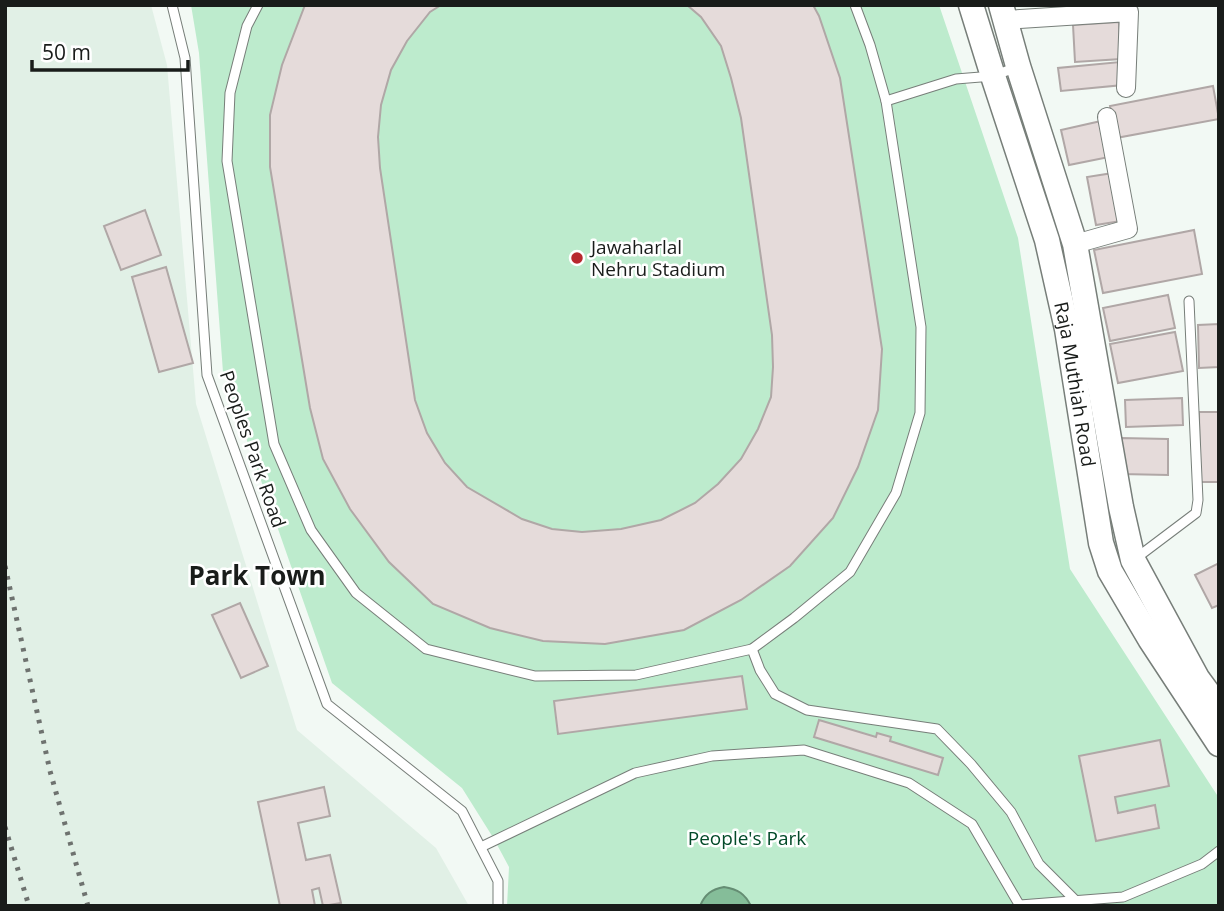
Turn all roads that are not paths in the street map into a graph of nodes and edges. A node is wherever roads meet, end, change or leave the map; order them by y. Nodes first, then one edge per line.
1 (172, 5) edge
2 (258, 5) edge
3 (855, 5) edge
4 (971, 5) edge
5 (1003, 12) edge
6 (1018, 66) junction
7 (993, 76) junction
8 (1126, 88) dead end
9 (886, 101) junction
10 (1107, 117) dead end
11 (1074, 244) junction
12 (1189, 301) dead end
13 (1133, 560) junction
14 (1110, 571) junction
15 (751, 649) junction
16 (1208, 678) edge
17 (1219, 708) edge
18 (1219, 744) edge
19 (481, 846) junction
20 (1219, 851) edge
21 (1076, 901) junction
22 (498, 906) edge
23 (1020, 906) edge

1 - 19 lane, Peoples Park Road
2 - 15 lane
3 - 9 lane
4 - 7 main road, Raja Muthiah Road
5 - 6 main road, Raja Muthiah Road
5 - 8 street
6 - 7 lane
6 - 11 main road, Raja Muthiah Road
7 - 9 lane
7 - 14 main road, Raja Muthiah Road
9 - 15 lane
10 - 11 street
11 - 13 main road, Raja Muthiah Road
12 - 13 lane
13 - 14 street
13 - 16 main road, Raja Muthiah Road
14 - 18 main road, Raja Muthiah Road
15 - 21 lane
16 - 17 main road, Raja Muthiah Road
19 - 22 lane, Peoples Park Road
19 - 23 lane
20 - 21 lane
21 - 23 lane

